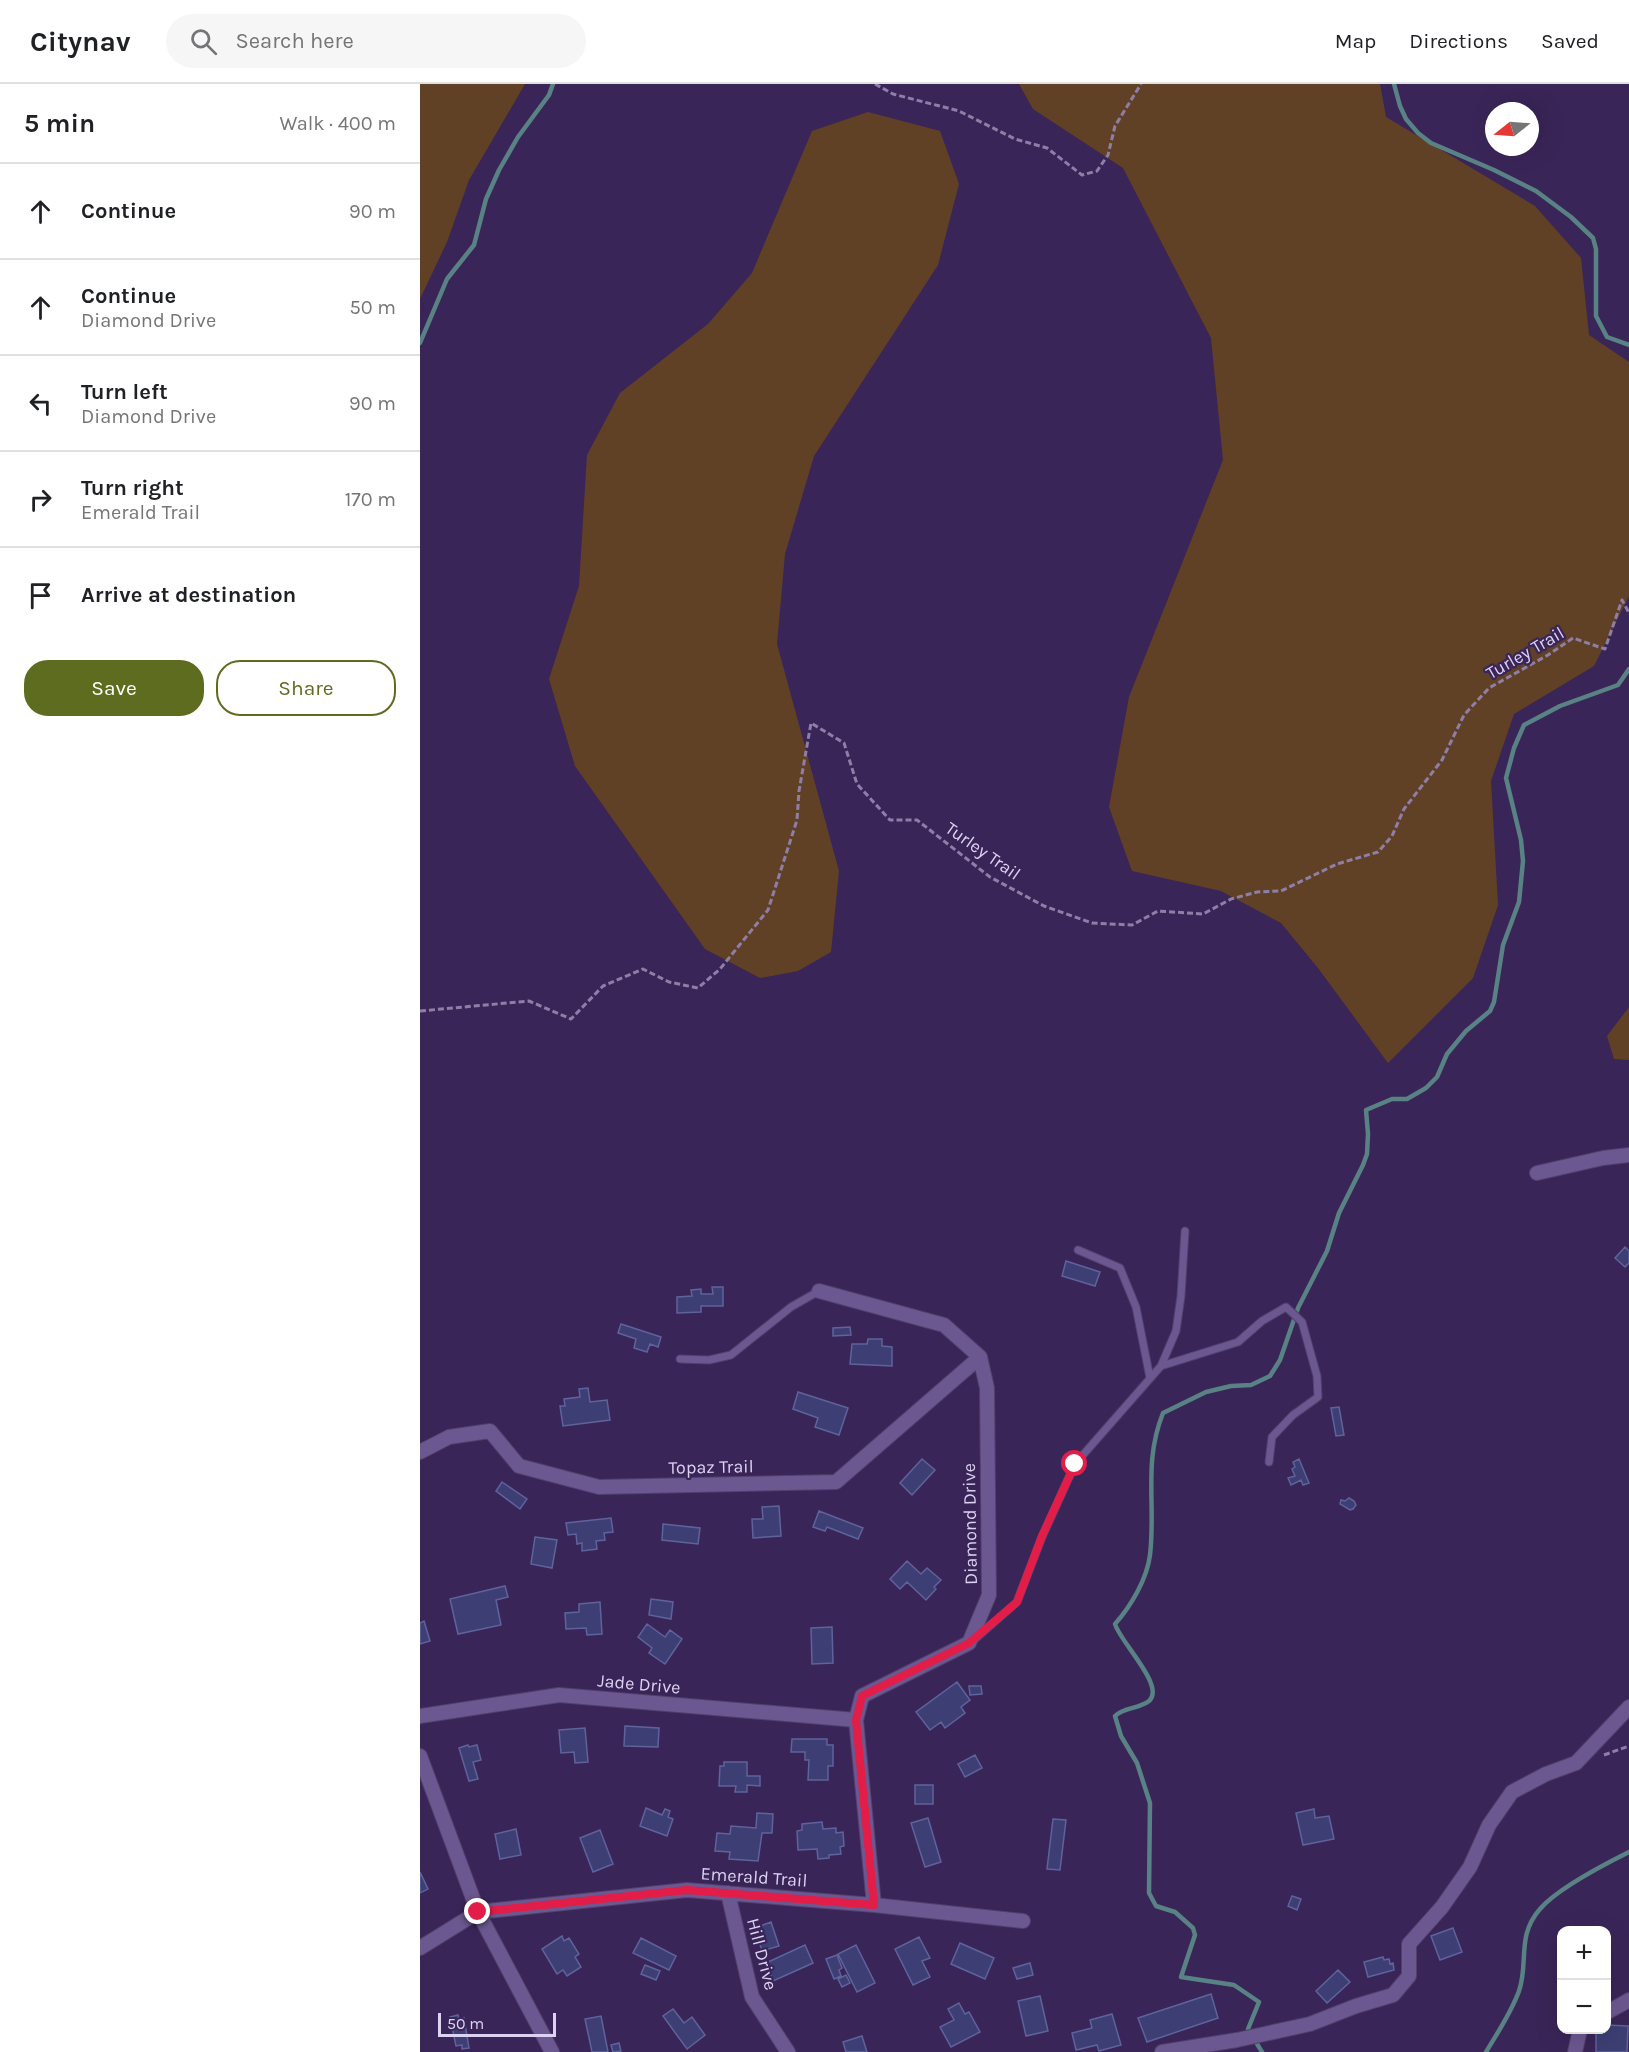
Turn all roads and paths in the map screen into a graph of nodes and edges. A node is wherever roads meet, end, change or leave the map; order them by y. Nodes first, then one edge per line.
1 (875, 84) edge
2 (1141, 84) edge
3 (1629, 613) edge
4 (420, 1011) edge
5 (1629, 1155) edge
6 (1537, 1173) dead end
7 (1185, 1231) dead end
8 (1078, 1250) dead end
9 (819, 1291) joint
10 (980, 1357) junction
11 (680, 1359) dead end
12 (1161, 1366) junction
13 (1150, 1378) junction
14 (420, 1452) edge
15 (1269, 1462) dead end
16 (969, 1643) junction
17 (1629, 1707) edge
18 (420, 1716) edge
19 (856, 1720) junction
20 (420, 1756) edge
21 (728, 1893) junction
22 (874, 1905) junction
23 (478, 1912) junction
24 (1023, 1921) dead end
25 (420, 1948) edge
26 (1629, 2000) edge
27 (1611, 2010) edge
28 (1579, 2034) edge
29 (552, 2052) edge
30 (788, 2052) edge
31 (1162, 2052) edge
32 (1575, 2052) edge

1 - 2 path
3 - 4 path, Turley Trail
5 - 6 street
7 - 12 lane
8 - 13 lane
9 - 10 street
9 - 11 lane
10 - 14 street, Topaz Trail
10 - 16 street, Diamond Drive
12 - 13 lane
12 - 15 lane
13 - 16 lane
16 - 19 street
17 - 31 street
18 - 19 street, Jade Drive
19 - 22 street
20 - 23 street
21 - 22 street, Emerald Trail
21 - 23 street, Emerald Trail
21 - 30 street, Hill Drive
22 - 24 street, Emerald Trail
23 - 25 street, Emerald Trail
23 - 29 street
26 - 27 street
28 - 32 street

